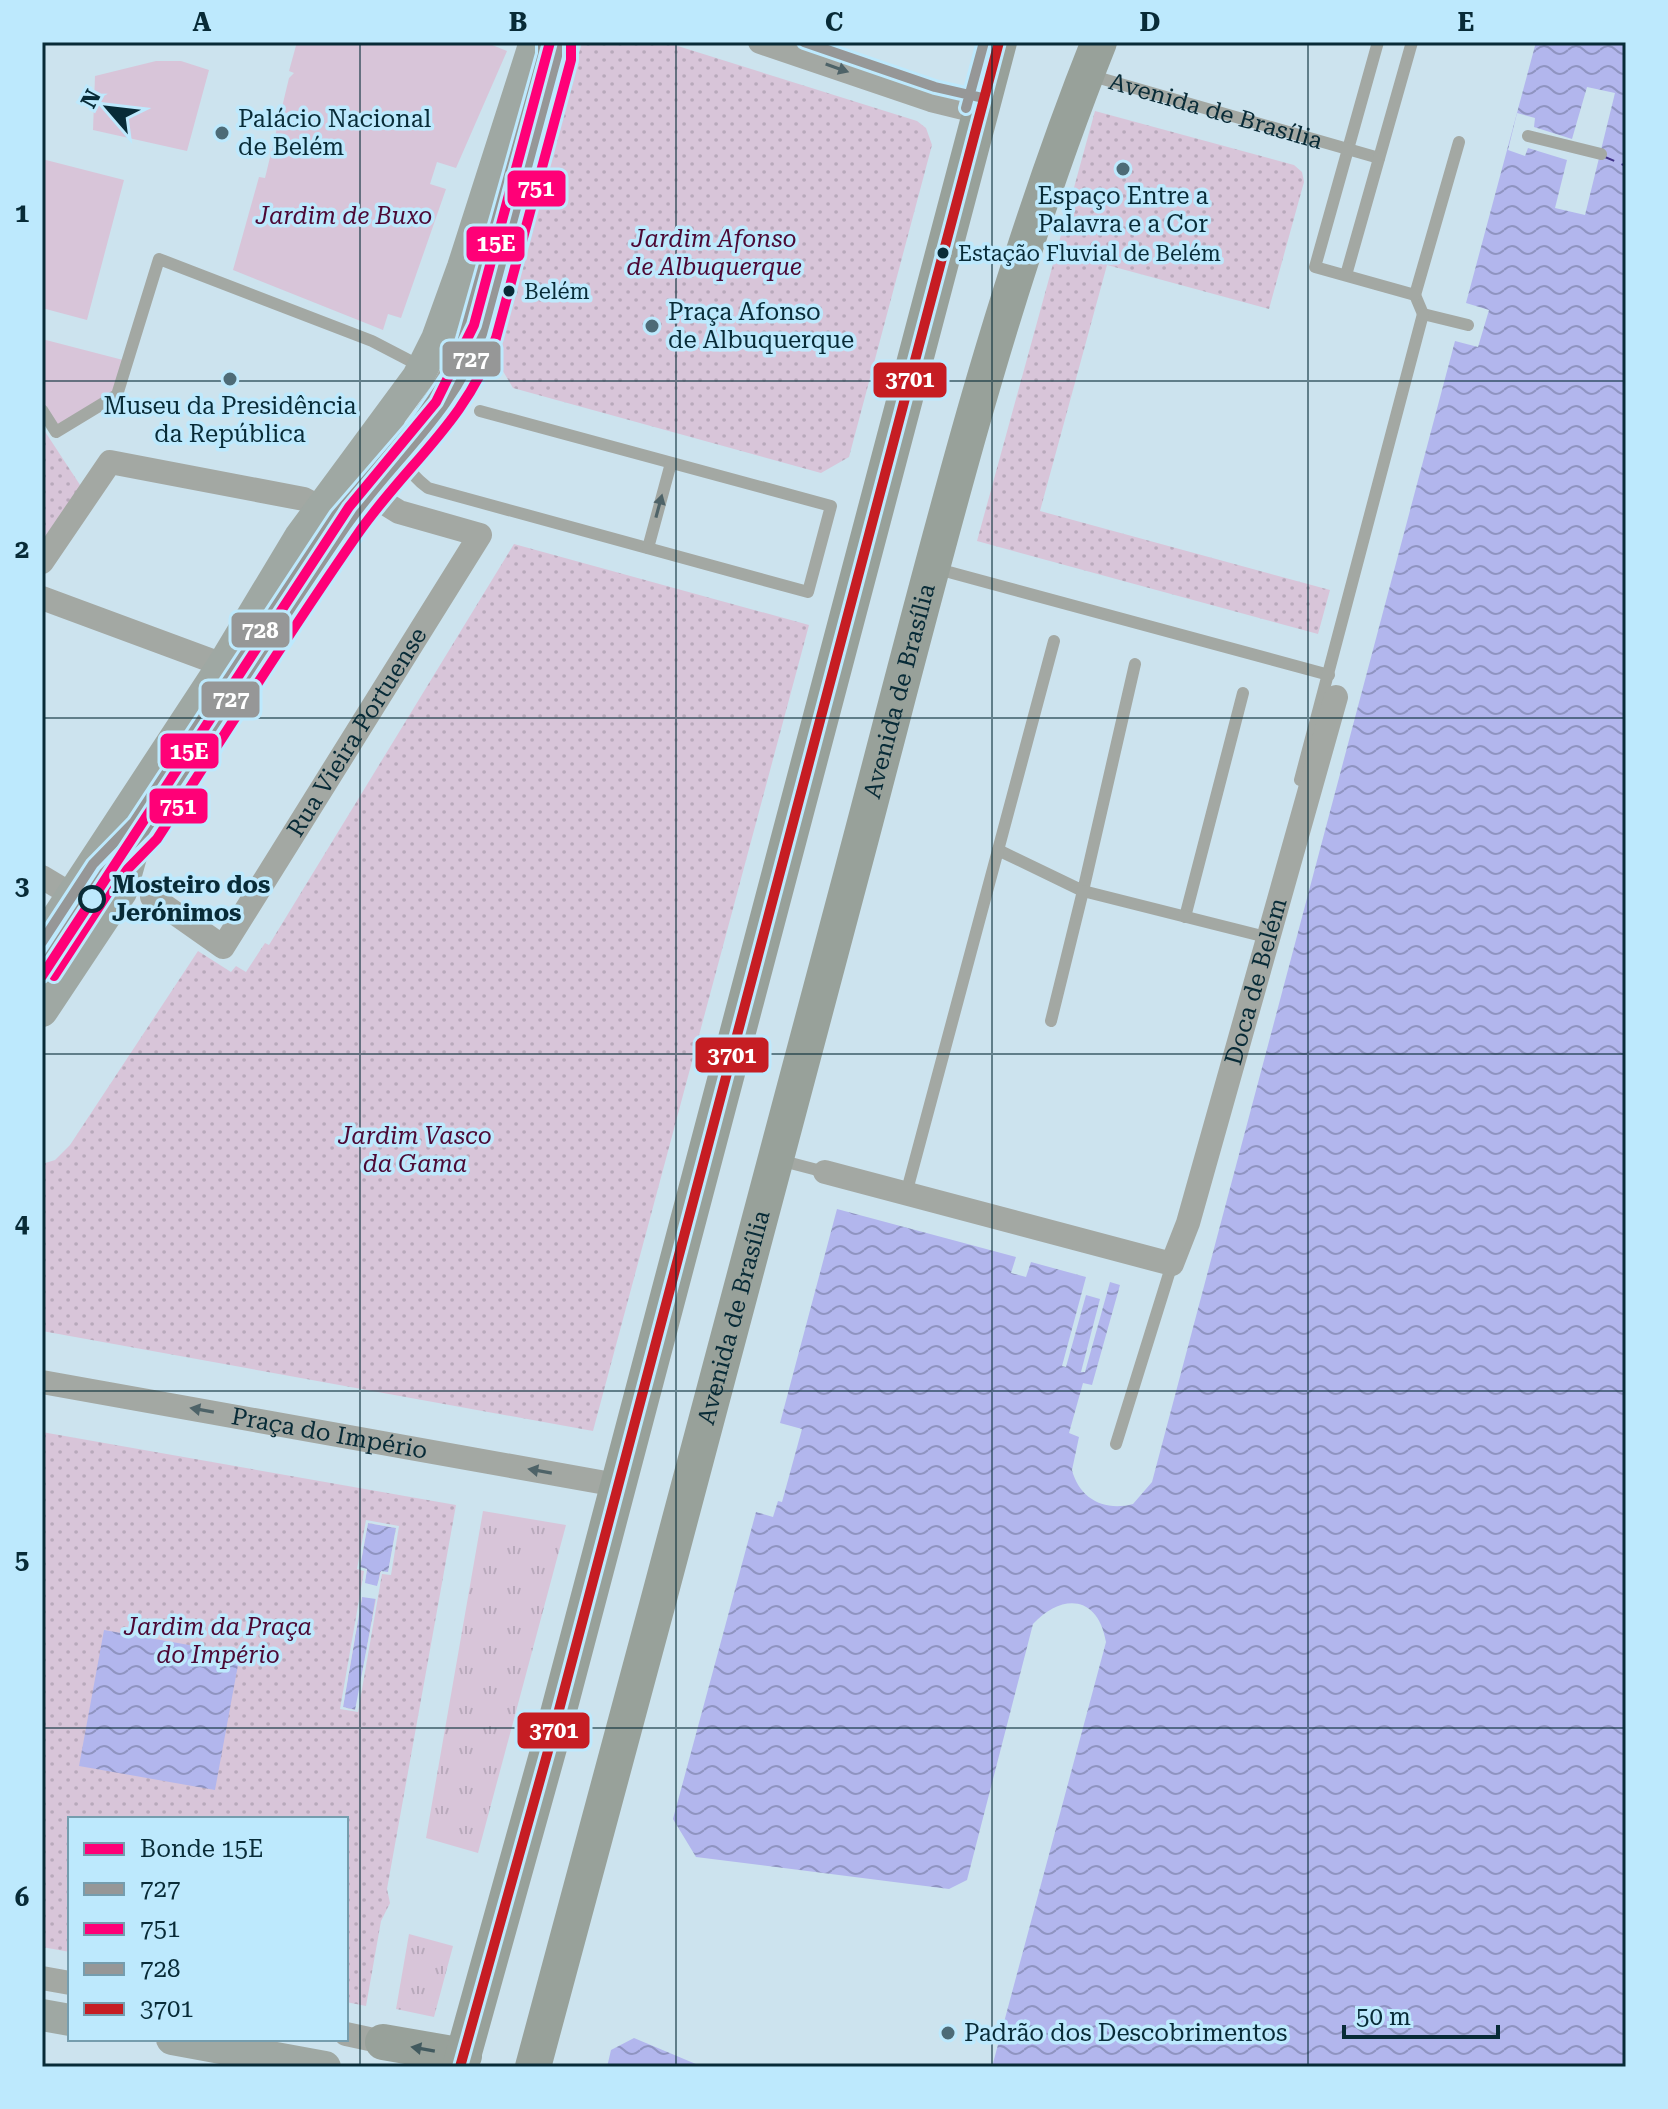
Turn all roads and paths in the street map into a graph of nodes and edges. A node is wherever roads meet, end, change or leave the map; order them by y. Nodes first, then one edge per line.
1 (538, 42) edge
2 (557, 42) edge
3 (762, 42) edge
4 (998, 42) edge
5 (1378, 42) edge
6 (1412, 42) edge
7 (1092, 58) edge
8 (980, 112) junction
9 (1528, 136) dead end
10 (1459, 142) dead end
11 (1349, 148) junction
12 (1601, 154) dead end
13 (1379, 158) junction
14 (1346, 275) junction
15 (1415, 295) junction
16 (1423, 314) junction
17 (1468, 325) dead end
18 (420, 372) junction
19 (42, 410) edge
20 (480, 411) dead end
21 (399, 451) junction
22 (671, 463) junction
23 (366, 485) junction
24 (321, 508) junction
25 (648, 548) junction
26 (42, 562) edge
27 (933, 568) junction
28 (42, 598) edge
29 (1054, 641) dead end
30 (1135, 664) dead end
31 (223, 665) junction
32 (1332, 686) junction
33 (1243, 693) dead end
34 (145, 831) junction
35 (998, 850) junction
36 (104, 873) junction
37 (42, 877) edge
38 (1083, 891) junction
39 (72, 895) junction
40 (152, 897) dead end
41 (1185, 917) junction
42 (1258, 935) junction
43 (42, 941) edge
44 (42, 968) edge
45 (42, 1011) edge
46 (1051, 1021) dead end
47 (1222, 1065) dead end
48 (776, 1160) junction
49 (825, 1172) joint
50 (906, 1194) junction
51 (1172, 1264) junction
52 (42, 1382) edge
53 (1116, 1444) dead end
54 (617, 1485) junction
55 (42, 1978) edge
56 (68, 1983) edge
57 (42, 2015) edge
58 (68, 2020) edge
59 (348, 2034) edge
60 (183, 2041) edge
61 (383, 2042) joint
62 (462, 2061) edge
63 (325, 2067) edge
64 (533, 2067) edge

1 - 18 main road
1 - 21 lane
2 - 21 main road
3 -> 8 street
4 - 8 main road
5 - 11 lane
6 - 13 lane
7 - 11 lane, Avenida de Brasília
7 - 27 main road, Avenida de Brasília
8 - 54 main road
9 - 12 lane
10 - 15 lane
11 - 13 lane, Avenida de Brasília
11 - 14 lane
13 - 14 lane
14 - 15 lane
15 - 16 lane
16 - 17 lane
16 - 32 lane
18 - 19 lane
18 - 21 lane
18 - 23 main road
20 - 22 lane
21 - 23 main road
21 - 25 lane
25 -> 22 lane
22 - 25 lane
23 - 24 main road
23 - 34 main road
23 - 36 lane
23 - 40 street, Rua Vieira Portuense
24 - 26 street
24 - 31 main road
27 - 32 lane, Avenida de Brasília
27 - 48 main road, Avenida de Brasília
28 - 31 street
29 - 35 lane
30 - 38 lane
31 - 39 main road
32 - 42 lane, Doca de Belém
32 - 51 street, Doca de Belém
33 - 41 lane
34 - 36 lane
34 - 45 main road
35 - 38 lane
35 - 50 lane
36 - 44 lane
37 - 39 street
38 - 41 lane
38 - 46 lane
39 - 43 main road
41 - 42 lane
42 - 47 lane, Doca de Belém
48 - 49 lane
48 - 64 main road, Avenida de Brasília
49 - 50 street
50 - 51 street
51 - 53 lane, Doca de Belém
54 -> 52 street, Praça do Império
54 - 62 main road
55 - 56 street
57 - 58 main road
59 - 61 street
60 - 63 main road
62 -> 61 main road

